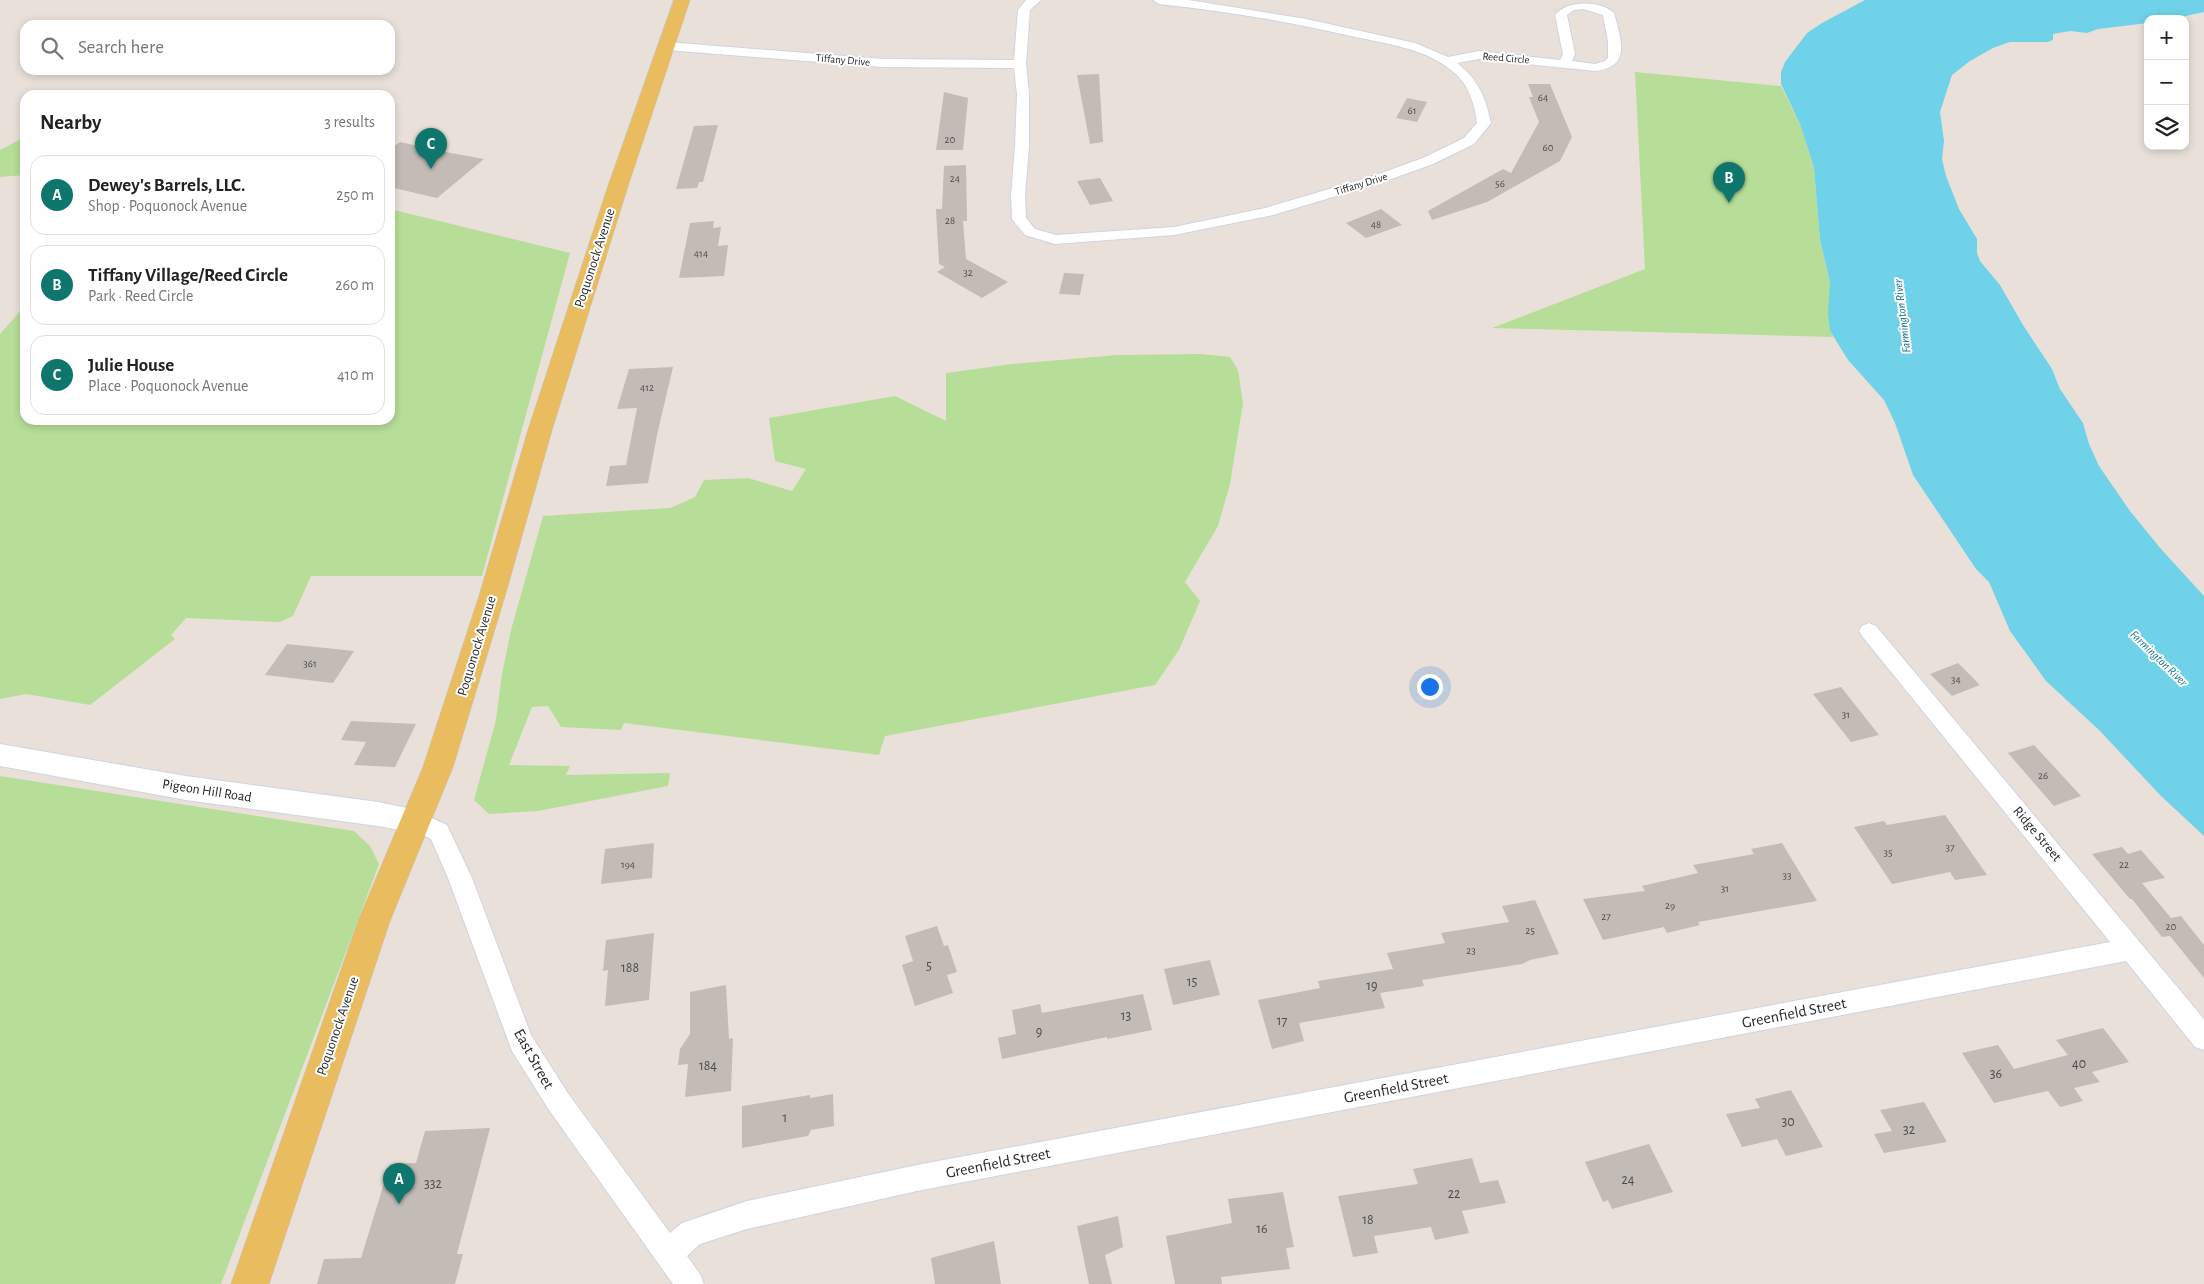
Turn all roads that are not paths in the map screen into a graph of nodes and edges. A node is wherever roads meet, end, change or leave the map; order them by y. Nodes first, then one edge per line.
1 (682, 0) edge
2 (1035, 0) edge
3 (1159, 0) edge
4 (667, 46) junction
5 (1447, 62) junction
6 (1020, 64) junction
7 (1565, 64) junction
8 (1869, 631) dead end
9 (0, 755) edge
10 (416, 821) junction
11 (2132, 949) junction
12 (2204, 1038) edge
13 (668, 1253) junction
14 (250, 1284) edge
15 (690, 1284) edge

1 - 4 main road, Poquonock Avenue
2 - 6 street, Tiffany Drive
3 - 5 street, Tiffany Drive
4 - 6 street, Tiffany Drive
4 - 10 main road, Poquonock Avenue
5 - 6 street, Tiffany Drive
5 - 7 street, Reed Circle
7 - 7 street, Reed Circle
8 - 11 street, Ridge Street
9 - 10 street, Pigeon Hill Road
10 - 13 street, East Street
10 - 14 main road, Poquonock Avenue
11 - 12 street, Ridge Street
11 - 13 street, Greenfield Street
13 - 15 street, East Street

